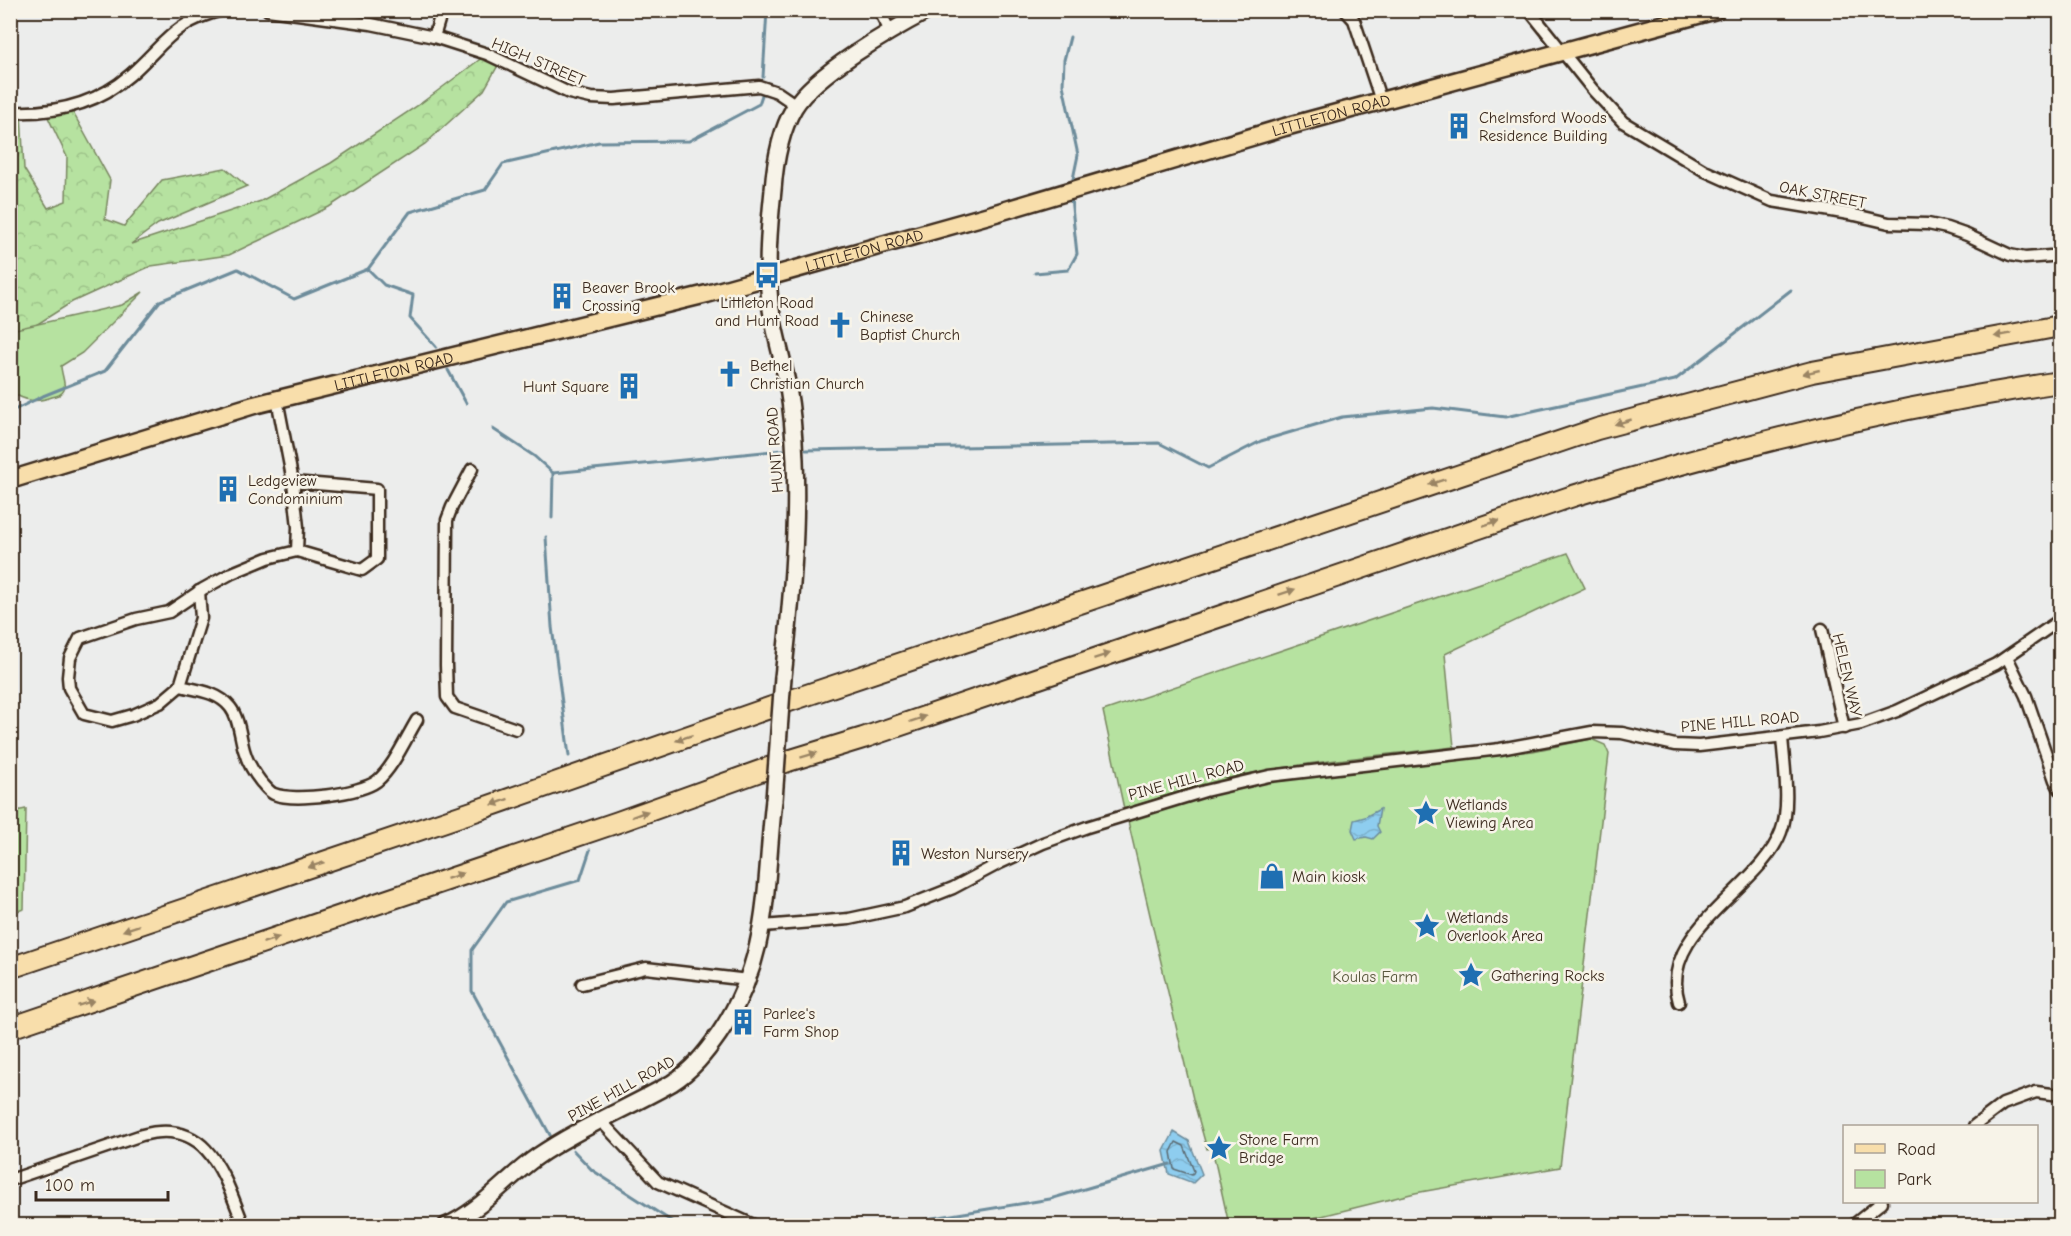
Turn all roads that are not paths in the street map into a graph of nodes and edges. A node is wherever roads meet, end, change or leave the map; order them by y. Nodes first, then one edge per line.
1 (223, 10) edge
2 (268, 10) edge
3 (442, 10) edge
4 (879, 10) edge
5 (929, 10) edge
6 (1345, 10) edge
7 (1529, 10) edge
8 (1716, 10) edge
9 (890, 31) junction
10 (434, 37) junction
11 (1562, 52) junction
12 (1381, 101) junction
13 (796, 105) junction
14 (10, 111) edge
15 (2050, 256) dead end
16 (768, 277) junction
17 (2061, 326) edge
18 (2061, 382) edge
19 (277, 399) junction
20 (472, 469) dead end
21 (10, 480) edge
22 (292, 482) junction
23 (297, 551) junction
24 (200, 591) junction
25 (2061, 620) edge
26 (1822, 629) dead end
27 (2007, 657) junction
28 (180, 686) junction
29 (417, 720) dead end
30 (1844, 728) junction
31 (516, 729) dead end
32 (1782, 737) junction
33 (2061, 789) edge
34 (763, 926) junction
35 (10, 968) edge
36 (748, 980) junction
37 (582, 984) dead end
38 (1679, 1002) dead end
39 (50, 1014) junction
40 (10, 1028) edge
41 (10, 1036) edge
42 (2061, 1095) edge
43 (601, 1121) junction
44 (1975, 1125) edge
45 (10, 1180) edge
46 (1881, 1203) edge
47 (244, 1226) edge
48 (446, 1226) edge
49 (756, 1226) edge
50 (1852, 1226) edge

1 - 14 street
2 - 10 street, HIGH STREET
3 - 10 street
4 - 9 street
5 - 9 street, HUNT ROAD
6 - 12 street
7 - 11 street, OAK STREET
8 - 11 main road, LITTLETON ROAD
9 - 13 street, HUNT ROAD
10 - 13 street, HIGH STREET
11 - 12 main road, LITTLETON ROAD
11 - 15 street, OAK STREET
12 - 16 main road, LITTLETON ROAD
13 - 16 street, HUNT ROAD
16 - 19 main road, LITTLETON ROAD
16 - 34 street, HUNT ROAD, bridge
17 -> 35 highway
39 -> 18 highway
19 - 21 main road, LITTLETON ROAD
19 - 22 street
20 - 31 street
22 - 23 street
22 - 23 street
23 - 24 street
24 - 28 street
24 - 28 street
25 - 27 street, PINE HILL ROAD
26 - 30 street, HELEN WAY
27 - 30 street, PINE HILL ROAD
27 - 33 street
28 - 29 street
30 - 32 street, PINE HILL ROAD
32 - 34 street, PINE HILL ROAD
32 - 38 street
34 - 36 street, PINE HILL ROAD
36 - 37 street
36 - 43 street, PINE HILL ROAD
39 - 40 highway
39 - 41 highway
42 - 44 street
43 - 48 street, PINE HILL ROAD
43 - 49 street
45 - 47 street
46 - 50 street

